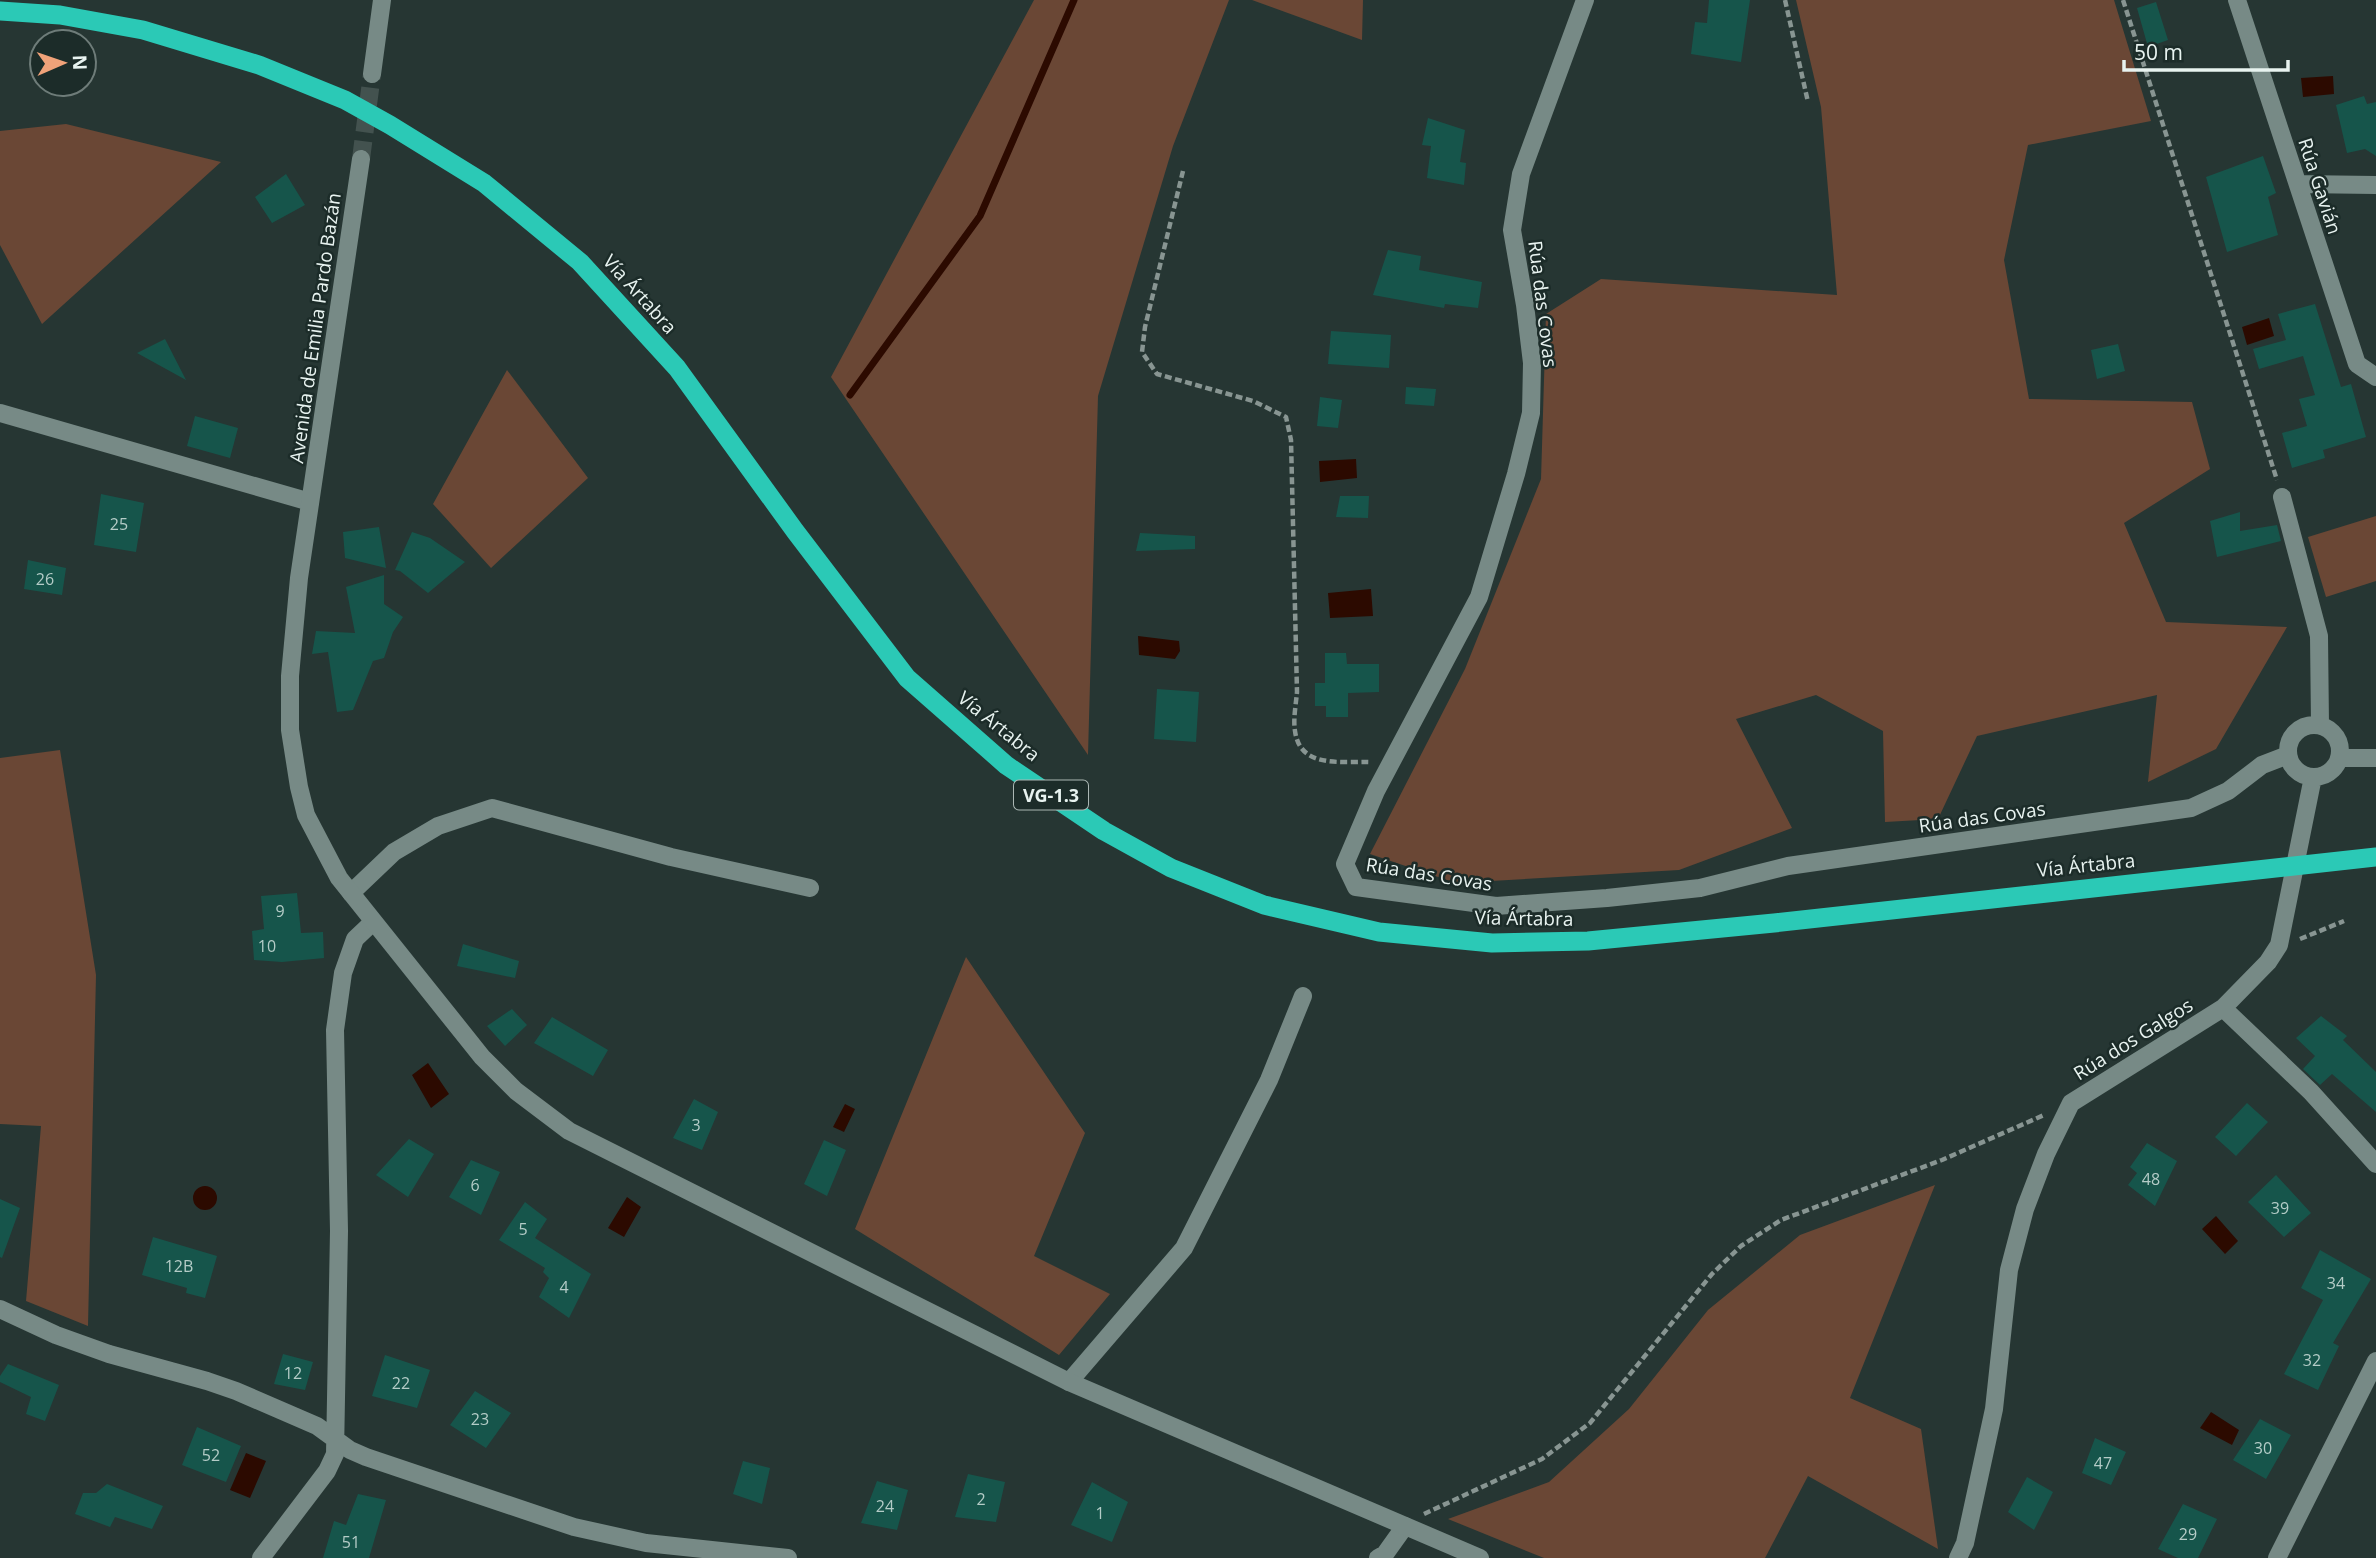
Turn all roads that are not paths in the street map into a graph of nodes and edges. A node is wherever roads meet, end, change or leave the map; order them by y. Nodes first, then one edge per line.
1 (382, 0) edge
2 (1585, 0) edge
3 (2237, 0) edge
4 (0, 11) edge
5 (372, 74) tunnel mouth
6 (361, 159) tunnel mouth
7 (2298, 184) junction
8 (2376, 185) edge
9 (2376, 377) edge
10 (0, 414) edge
11 (2282, 497) road end
12 (310, 502) junction
13 (2320, 725) junction
14 (2288, 755) junction
15 (2340, 758) junction
16 (2376, 758) edge
17 (2313, 777) junction
18 (2376, 857) edge
19 (810, 888) dead end
20 (351, 893) junction
21 (373, 922) junction
22 (1303, 996) dead end
23 (2223, 1008) junction
24 (2376, 1164) edge
25 (0, 1309) edge
26 (2376, 1361) edge
27 (1069, 1382) junction
28 (336, 1441) junction
29 (1405, 1526) junction
30 (261, 1558) edge
31 (788, 1558) edge
32 (1378, 1558) edge
33 (1480, 1558) edge
34 (1958, 1558) edge
35 (2277, 1558) edge

1 - 5 street
2 - 14 street, Rúa das Covas
3 - 7 street, Rúa Gavián
4 - 18 highway, Vía Ártabra / VG-1.3
6 - 12 street, Avenida de Emilia Pardo Bazán
7 - 8 street
7 - 9 street, Rúa Gavián
10 - 12 street
11 - 13 street
12 - 20 street, Avenida de Emilia Pardo Bazán
13 - 14 street
13 - 15 street
14 - 17 street
15 - 16 street
15 - 17 street
17 - 23 street, Rúa dos Galgos
19 - 20 street
20 - 21 street, Avenida de Emilia Pardo Bazán
21 - 27 street, Avenida de Emilia Pardo Bazán
21 - 28 street
22 - 27 street
23 - 24 street
23 - 34 street, Rúa dos Galgos
25 - 28 street
26 - 35 street
27 - 29 street, Avenida de Emilia Pardo Bazán
28 - 30 street
28 - 31 street
29 - 32 street
29 - 33 street, Avenida de Emilia Pardo Bazán

